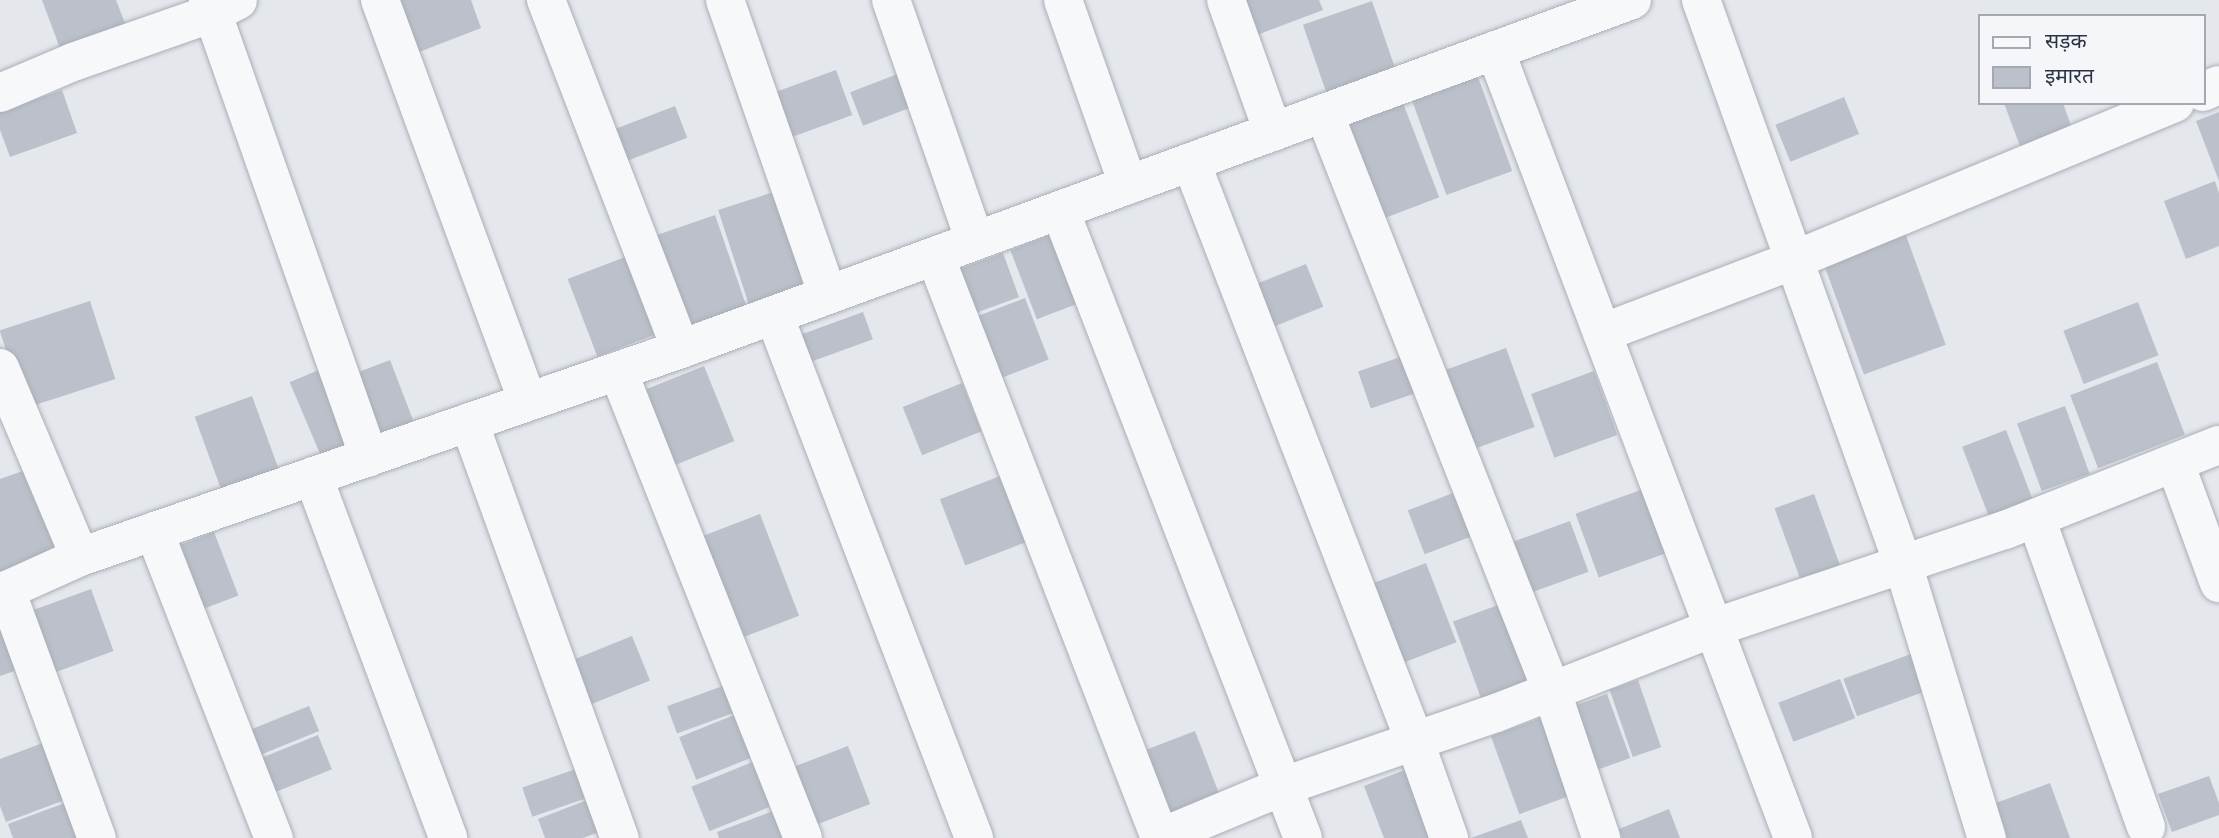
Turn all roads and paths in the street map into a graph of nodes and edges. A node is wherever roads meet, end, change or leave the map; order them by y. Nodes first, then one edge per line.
1 (380, 0) edge
2 (547, 0) edge
3 (725, 0) edge
4 (891, 0) edge
5 (1063, 0) edge
6 (1226, 0) edge
7 (1632, 0) edge
8 (1702, 0) edge
9 (220, 4) edge
10 (1495, 50) junction
11 (0, 93) edge
12 (2170, 105) edge
13 (1324, 113) junction
14 (1273, 132) junction
15 (1191, 162) junction
16 (1129, 185) junction
17 (1060, 210) junction
18 (975, 241) junction
19 (935, 256) junction
20 (1794, 260) junction
21 (828, 295) junction
22 (774, 315) junction
23 (1602, 333) junction
24 (681, 349) junction
25 (0, 368) edge
26 (618, 371) junction
27 (528, 402) junction
28 (468, 422) junction
29 (2219, 445) edge
30 (369, 457) junction
31 (2175, 463) junction
32 (313, 476) junction
33 (2036, 518) junction
34 (154, 531) junction
35 (80, 557) junction
36 (1903, 564) junction
37 (2219, 583) edge
38 (3, 592) edge
39 (1713, 628) junction
40 (1551, 689) junction
41 (1415, 742) junction
42 (1284, 786) junction
43 (2146, 827) dead end
44 (97, 838) edge
45 (274, 838) edge
46 (448, 838) edge
47 (620, 838) edge
48 (803, 838) edge
49 (974, 838) edge
50 (1159, 838) edge
51 (1303, 838) edge
52 (1449, 838) edge
53 (1601, 838) edge
54 (1793, 838) edge
55 (1987, 838) edge

1 - 27 street
2 - 24 street
3 - 21 street
4 - 18 street
5 - 16 street
6 - 14 street
7 - 10 street
8 - 20 street
9 - 11 street
9 - 30 street
10 - 13 street
10 - 23 street
12 - 20 street
13 - 14 street
13 - 40 street
14 - 15 street
15 - 16 street
15 - 41 street
16 - 17 street
17 - 18 street
17 - 42 street
18 - 19 street
19 - 21 street
19 - 50 street
20 - 23 street
20 - 36 street
21 - 22 street
22 - 24 street
22 - 49 street
23 - 39 street
24 - 26 street
25 - 35 street
26 - 27 street
26 - 48 street
27 - 28 street
28 - 30 street
28 - 47 street
29 - 31 street
30 - 32 street
31 - 33 street
31 - 37 street
32 - 34 street
32 - 46 street
33 - 36 street
33 - 43 street
34 - 35 street
34 - 45 street
35 - 38 street
36 - 39 street
36 - 55 street
38 - 44 street
39 - 40 street
39 - 54 street
40 - 41 street
40 - 53 street
41 - 42 street
41 - 52 street
42 - 50 street
42 - 51 street

